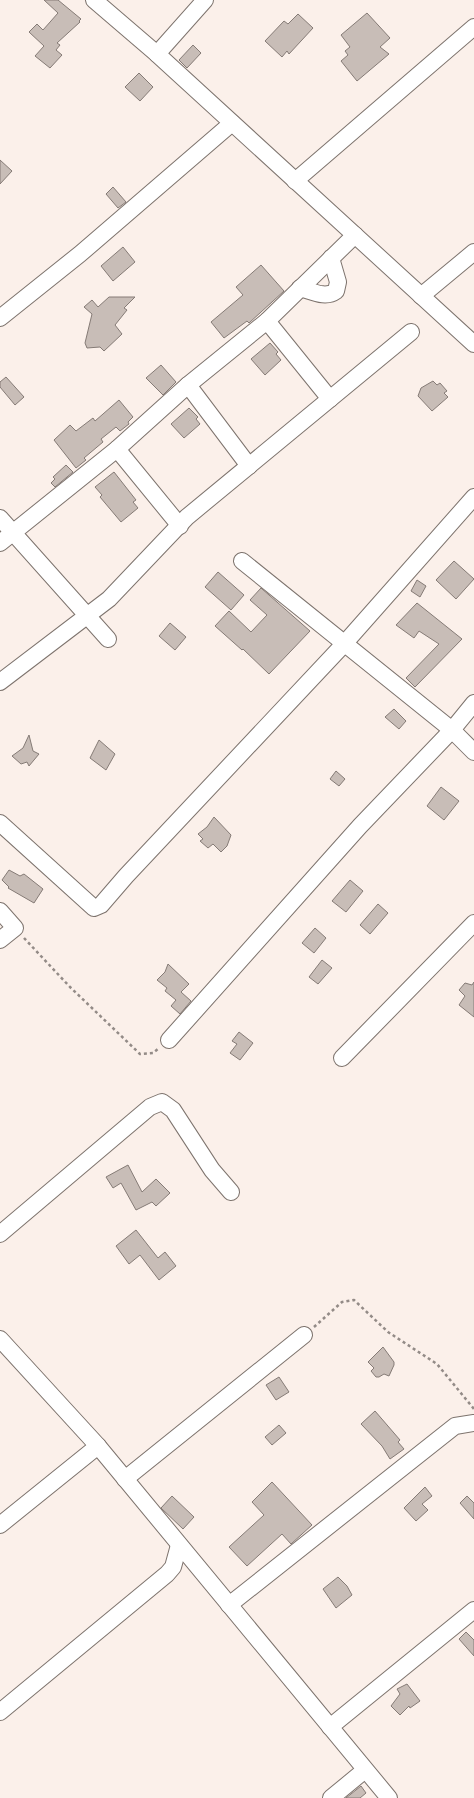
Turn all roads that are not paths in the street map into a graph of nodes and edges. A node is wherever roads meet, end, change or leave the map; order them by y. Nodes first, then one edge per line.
1 (94, 0) edge
2 (205, 0) edge
3 (474, 26) edge
4 (157, 54) junction
5 (232, 123) junction
6 (295, 181) junction
7 (354, 235) junction
8 (474, 252) edge
9 (331, 258) junction
10 (300, 288) junction
11 (421, 296) junction
12 (0, 318) edge
13 (267, 320) junction
14 (412, 332) dead end
15 (474, 344) edge
16 (188, 386) junction
17 (330, 399) junction
18 (117, 448) junction
19 (250, 466) junction
20 (474, 496) edge
21 (0, 518) edge
22 (180, 526) junction
23 (6, 538) edge
24 (242, 561) dead end
25 (86, 615) junction
26 (108, 638) dead end
27 (344, 644) junction
28 (0, 682) edge
29 (474, 703) edge
30 (452, 730) junction
31 (474, 752) edge
32 (0, 823) edge
33 (0, 911) edge
34 (474, 923) edge
35 (0, 940) edge
36 (169, 1040) road end
37 (342, 1058) dead end
38 (231, 1192) dead end
39 (0, 1234) edge
40 (304, 1335) road end
41 (0, 1339) edge
42 (474, 1423) edge
43 (98, 1446) junction
44 (125, 1479) junction
45 (0, 1525) edge
46 (179, 1545) junction
47 (229, 1605) junction
48 (474, 1610) edge
49 (0, 1712) edge
50 (330, 1727) junction
51 (366, 1770) junction
52 (331, 1798) edge
53 (389, 1798) edge

1 - 4 street
2 - 4 street
3 - 6 street
4 - 5 street
5 - 6 street
5 - 12 street
6 - 7 street
7 - 9 street
7 - 11 street
8 - 11 street
9 - 10 street
9 - 10 street
10 - 13 street
11 - 15 street
13 - 16 street
13 - 17 street
14 - 17 street
16 - 18 street
16 - 19 street
17 - 19 street
18 - 22 street
18 - 23 street
19 - 22 street
20 - 27 street
21 - 23 street
22 - 25 street
23 - 25 street
24 - 27 street
25 - 26 street
25 - 28 street
27 - 30 street
27 - 32 street
29 - 30 street
30 - 31 street
30 - 36 street
33 - 35 street
34 - 37 street
38 - 39 street
40 - 44 street
41 - 43 street
42 - 47 street
43 - 44 street
43 - 45 street
44 - 46 street
46 - 47 street
46 - 49 street
47 - 50 street
48 - 50 street
50 - 51 street
51 - 52 street
51 - 53 street

